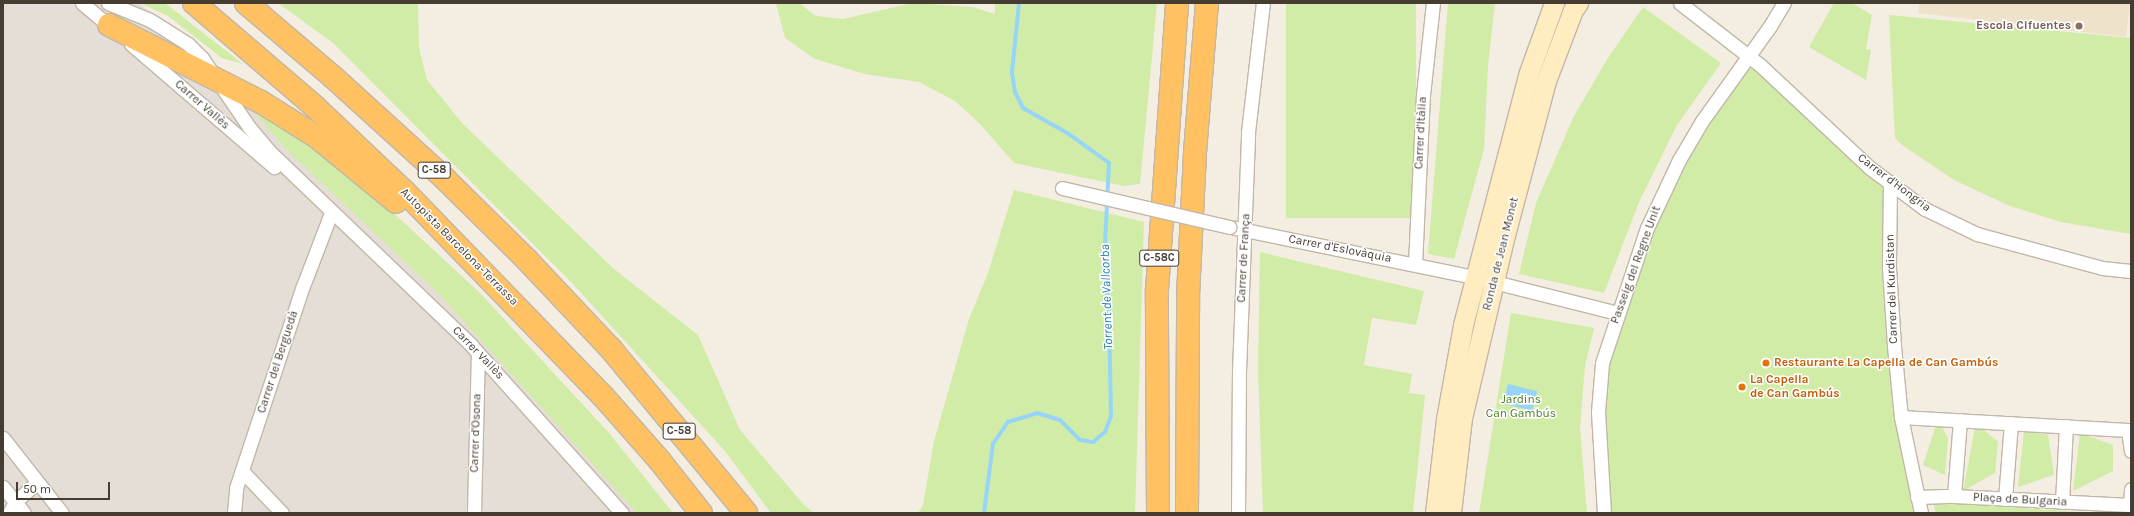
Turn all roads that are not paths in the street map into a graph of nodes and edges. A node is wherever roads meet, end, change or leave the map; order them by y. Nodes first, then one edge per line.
1 (82, 3) edge
2 (108, 3) edge
3 (194, 3) edge
4 (246, 3) edge
5 (1177, 3) edge
6 (1207, 3) edge
7 (1263, 3) edge
8 (1433, 3) edge
9 (1554, 3) edge
10 (1578, 3) edge
11 (1680, 3) edge
12 (1784, 3) edge
13 (109, 25) junction
14 (1748, 56) junction
15 (216, 79) junction
16 (1890, 182) junction
17 (1062, 188) dead end
18 (327, 209) junction
19 (1244, 230) junction
20 (1415, 264) junction
21 (2131, 271) edge
22 (1474, 277) junction
23 (491, 278) junction
24 (1494, 282) junction
25 (1617, 313) junction
26 (478, 353) junction
27 (1901, 417) junction
28 (1960, 420) junction
29 (2011, 423) junction
30 (2066, 426) junction
31 (3, 438) edge
32 (2131, 451) edge
33 (242, 471) junction
34 (37, 482) junction
35 (3, 486) edge
36 (2131, 489) edge
37 (1954, 496) junction
38 (1917, 497) junction
39 (2005, 499) junction
40 (2062, 502) junction
41 (12, 507) edge
42 (24, 513) edge
43 (62, 513) edge
44 (234, 513) edge
45 (282, 513) edge
46 (474, 513) edge
47 (622, 513) edge
48 (701, 513) edge
49 (746, 513) edge
50 (1158, 513) edge
51 (1187, 513) edge
52 (1238, 513) edge
53 (1435, 513) edge
54 (1451, 513) edge
55 (1604, 513) edge
56 (1921, 513) edge

1 - 13 street, Carrer Vallès
2 - 15 street, Carrer Vallès
3 - 23 highway, Autopista Barcelona-Terrassa / C-58
4 - 49 highway, C-58
5 - 50 highway, C-58C
6 - 51 highway, C-58C
7 - 19 street, Carrer de França
8 - 20 street, Carrer d'Itàlia
9 - 22 street, Ronda de Jean Monet
10 - 24 street, Ronda de Jean Monet
11 - 14 street, Carrer d'Hongria
12 - 14 street, Passeig del Regne Unit
13 - 15 highway
13 - 18 street, Carrer Vallès
14 - 16 street, Carrer d'Hongria
14 - 25 street, Passeig del Regne Unit
15 - 18 street, Carrer Vallès
15 - 23 highway
16 - 21 street, Carrer d'Hongria
16 - 27 street, Carrer del Kurdistan
17 - 19 street, Carrer d'Eslovàquia, bridge
18 - 26 street, Carrer Vallès
18 - 33 street, Carrer del Berguedà
19 - 20 street, Carrer d'Eslovàquia
19 - 52 street, Carrer de França
20 - 22 street, Carrer d'Eslovàquia
22 - 24 street, Carrer d'Eslovàquia
22 - 53 street, Ronda de Jean Monet
23 - 48 highway, Autopista Barcelona-Terrassa / C-58
24 - 25 street, Carrer d'Eslovàquia
24 - 54 street, Ronda de Jean Monet
25 - 55 street, Passeig del Regne Unit
26 - 46 street, Carrer d'Osona
26 - 47 street, Carrer Vallès
27 - 28 street
27 - 38 street, Carrer del Kurdistan
28 - 29 street
28 - 37 street
29 - 30 street
29 - 39 street
30 - 32 street
30 - 40 street
31 - 34 street
33 - 44 street, Carrer del Berguedà
33 - 45 street
34 - 41 street
34 - 43 street
35 - 41 street
36 - 40 street, Plaça de Bulgaria
37 - 38 street, Plaça de Bulgaria
37 - 39 street, Plaça de Bulgaria
38 - 56 street, Carrer del Kurdistan
39 - 40 street, Plaça de Bulgaria
41 - 42 street

